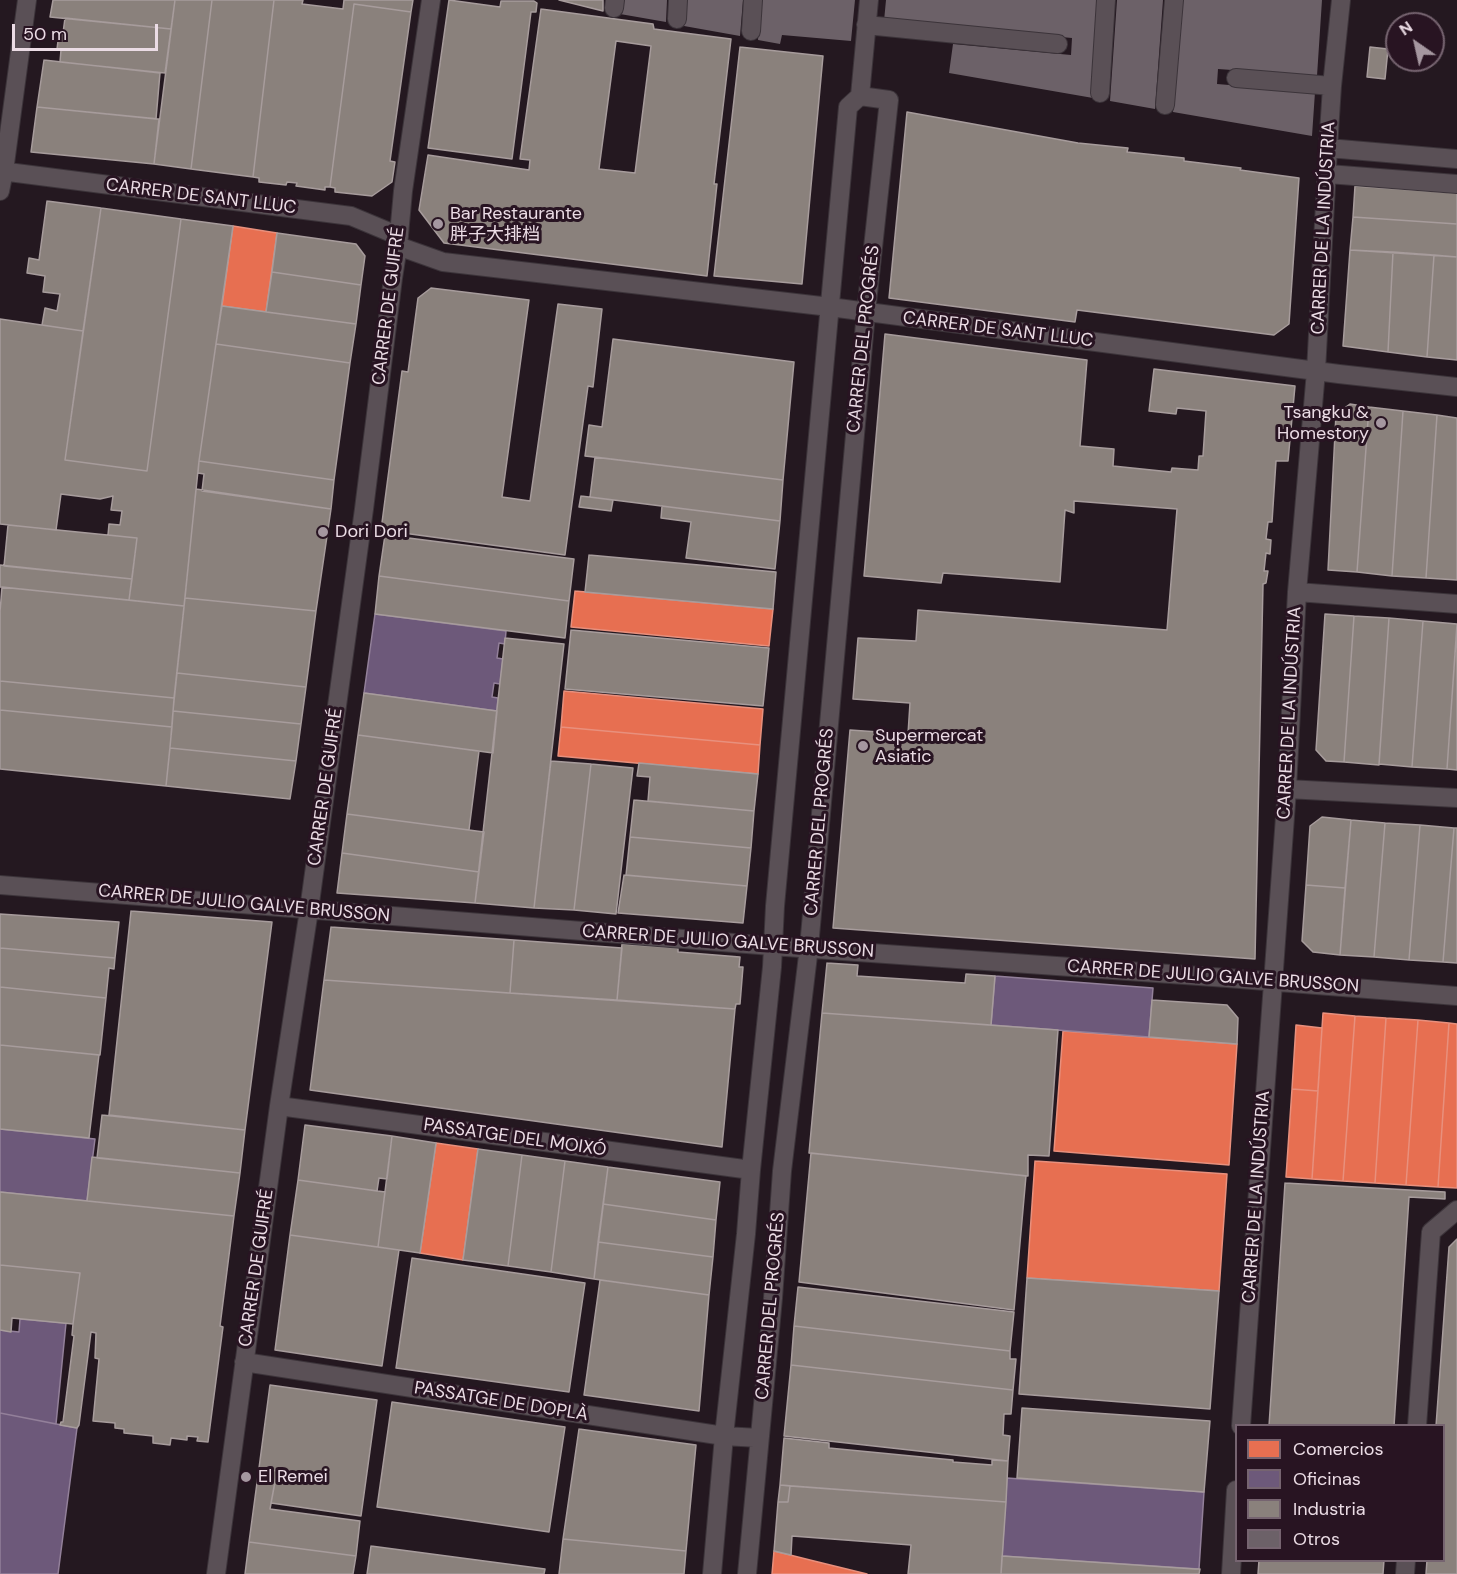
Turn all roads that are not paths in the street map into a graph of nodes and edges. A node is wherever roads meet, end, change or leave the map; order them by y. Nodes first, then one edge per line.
1 (27, 0) edge
2 (431, 0) edge
3 (678, 0) edge
4 (753, 0) edge
5 (869, 0) edge
6 (1107, 0) edge
7 (1174, 0) edge
8 (1341, 0) edge
9 (677, 19) dead end
10 (866, 25) junction
11 (750, 31) dead end
12 (1058, 44) dead end
13 (1236, 78) dead end
14 (1332, 86) junction
15 (1100, 93) dead end
16 (860, 96) junction
17 (1165, 105) dead end
18 (1328, 148) junction
19 (1457, 159) edge
20 (2, 171) edge
21 (1328, 174) junction
22 (1457, 184) edge
23 (0, 191) edge
24 (398, 241) junction
25 (830, 307) junction
26 (866, 312) junction
27 (1316, 371) junction
28 (1457, 387) edge
29 (1297, 592) junction
30 (1457, 604) edge
31 (1287, 789) junction
32 (1457, 798) edge
33 (0, 885) edge
34 (309, 910) junction
35 (772, 946) junction
36 (808, 947) junction
37 (1272, 981) junction
38 (1457, 996) edge
39 (279, 1106) junction
40 (751, 1170) junction
41 (1457, 1210) edge
42 (244, 1362) junction
43 (1241, 1424) edge
44 (1417, 1424) edge
45 (724, 1436) junction
46 (759, 1438) junction
47 (1235, 1507) edge
48 (216, 1574) edge
49 (712, 1574) edge
50 (747, 1574) edge
51 (1231, 1574) edge

1 - 20 street
2 - 24 street, CARRER DE GUIFRÉ
3 - 9 street
4 - 11 street
5 - 10 street, CARRER DEL PROGRÉS
6 - 15 street
7 - 17 street
8 - 14 street, CARRER DE LA INDÚSTRIA
10 - 12 street
10 - 16 street, CARRER DEL PROGRÉS
13 - 14 street
14 - 18 street, CARRER DE LA INDÚSTRIA
16 - 25 street, CARRER DEL PROGRÉS
16 - 26 street, CARRER DEL PROGRÉS
18 - 19 street
18 - 21 street, CARRER DE LA INDÚSTRIA
20 - 23 street
20 - 24 street, CARRER DE SANT LLUC
21 - 22 street
21 - 27 street, CARRER DE LA INDÚSTRIA
24 - 25 street, CARRER DE SANT LLUC
24 - 34 street, CARRER DE GUIFRÉ
25 - 26 street, CARRER DE SANT LLUC
25 - 35 street, CARRER DEL PROGRÉS
26 - 27 street, CARRER DE SANT LLUC
26 - 36 street, CARRER DEL PROGRÉS
27 - 28 street, CARRER DE SANT LLUC
27 - 29 street, CARRER DE LA INDÚSTRIA
29 - 30 street
29 - 31 street, CARRER DE LA INDÚSTRIA
31 - 32 street
31 - 37 street, CARRER DE LA INDÚSTRIA
33 - 34 street, CARRER DE JULIO GALVE BRUSSON
34 - 35 street, CARRER DE JULIO GALVE BRUSSON
34 - 39 street, CARRER DE GUIFRÉ
35 - 36 street, CARRER DE JULIO GALVE BRUSSON
35 - 40 street, CARRER DEL PROGRÉS
36 - 37 street, CARRER DE JULIO GALVE BRUSSON
36 - 46 street, CARRER DEL PROGRÉS
37 - 38 street, CARRER DE JULIO GALVE BRUSSON
37 - 43 street, CARRER DE LA INDÚSTRIA
39 - 40 street, PASSATGE DEL MOIXÓ
39 - 42 street, CARRER DE GUIFRÉ
40 - 45 street, CARRER DEL PROGRÉS
41 - 44 street
42 - 45 street, PASSATGE DE DOPLÀ
42 - 48 street, CARRER DE GUIFRÉ
45 - 46 street, PASSATGE DE DOPLÀ
45 - 49 street, CARRER DEL PROGRÉS
46 - 50 street, CARRER DEL PROGRÉS
47 - 51 street

